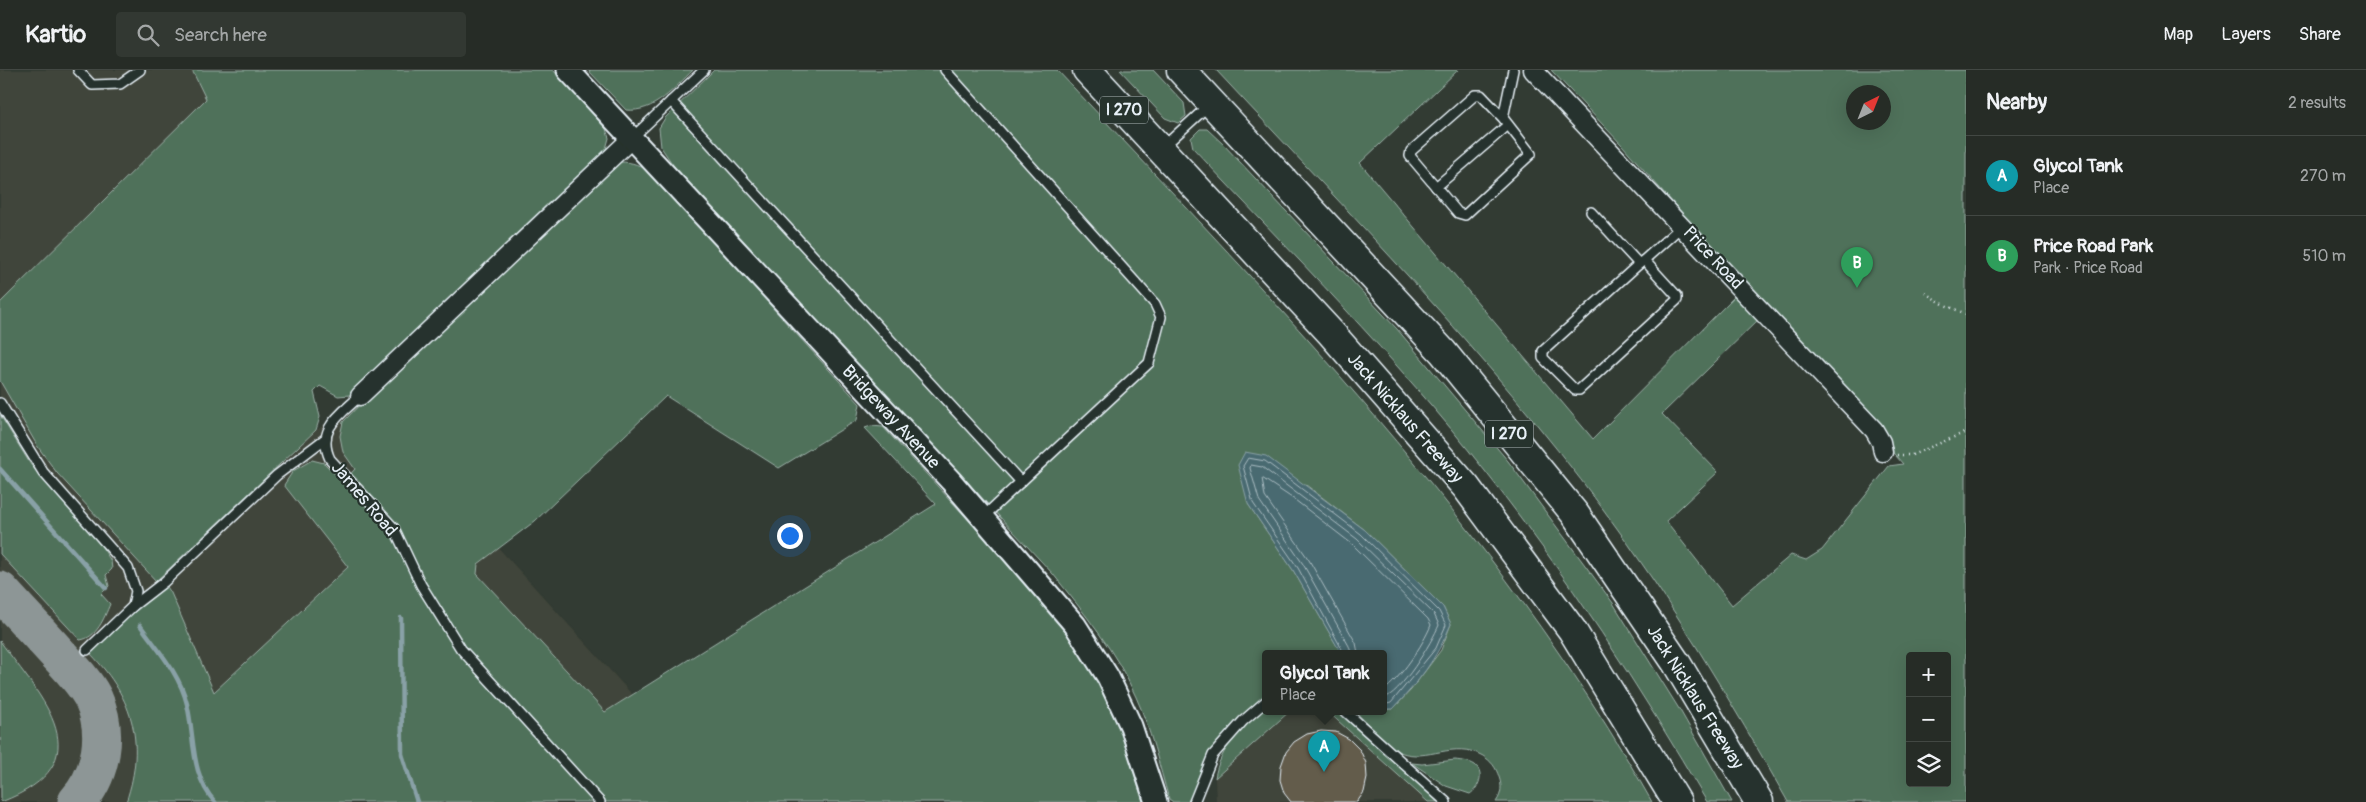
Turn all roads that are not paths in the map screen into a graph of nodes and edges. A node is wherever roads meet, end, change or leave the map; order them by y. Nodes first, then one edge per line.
1 (78, 70) edge
2 (140, 70) edge
3 (568, 70) edge
4 (704, 70) edge
5 (946, 70) edge
6 (1088, 70) edge
7 (1181, 70) edge
8 (1512, 70) edge
9 (1533, 70) edge
10 (671, 101) junction
11 (1212, 102) junction
12 (1506, 122) junction
13 (632, 138) junction
14 (1161, 149) junction
15 (1436, 186) junction
16 (1591, 212) dead end
17 (1682, 226) junction
18 (1642, 262) junction
19 (360, 396) joint
20 (0, 403) edge
21 (326, 438) junction
22 (1882, 452) road end
23 (1021, 482) junction
24 (982, 517) junction
25 (133, 606) junction
26 (87, 650) dead end
27 (1262, 705) edge
28 (1349, 715) edge
29 (600, 802) edge
30 (1156, 802) edge
31 (1194, 802) edge
32 (1446, 802) edge
33 (1677, 802) edge
34 (1759, 802) edge

1 - 2 lane
3 - 13 street, Bridgeway Avenue
4 - 10 lane
5 - 23 lane
6 - 14 highway, Jack Nicklaus Freeway / I 270
7 - 11 highway, Jack Nicklaus Freeway / I 270
8 - 12 lane
9 - 17 street, Price Road
10 - 13 lane
10 - 23 lane
11 - 14 lane
11 - 34 highway, Jack Nicklaus Freeway / I 270
12 - 15 lane
12 - 15 lane
12 - 15 lane
13 - 19 street, James Road
13 - 24 street, Bridgeway Avenue
14 - 33 highway, Jack Nicklaus Freeway / I 270
16 - 18 lane
17 - 18 lane
17 - 22 street, Price Road
18 - 18 lane
19 - 21 lane, James Road
20 - 25 lane
21 - 25 lane
21 - 29 lane, James Road
23 - 24 lane
24 - 30 street, Bridgeway Avenue
25 - 26 lane
27 - 31 lane
28 - 32 lane

